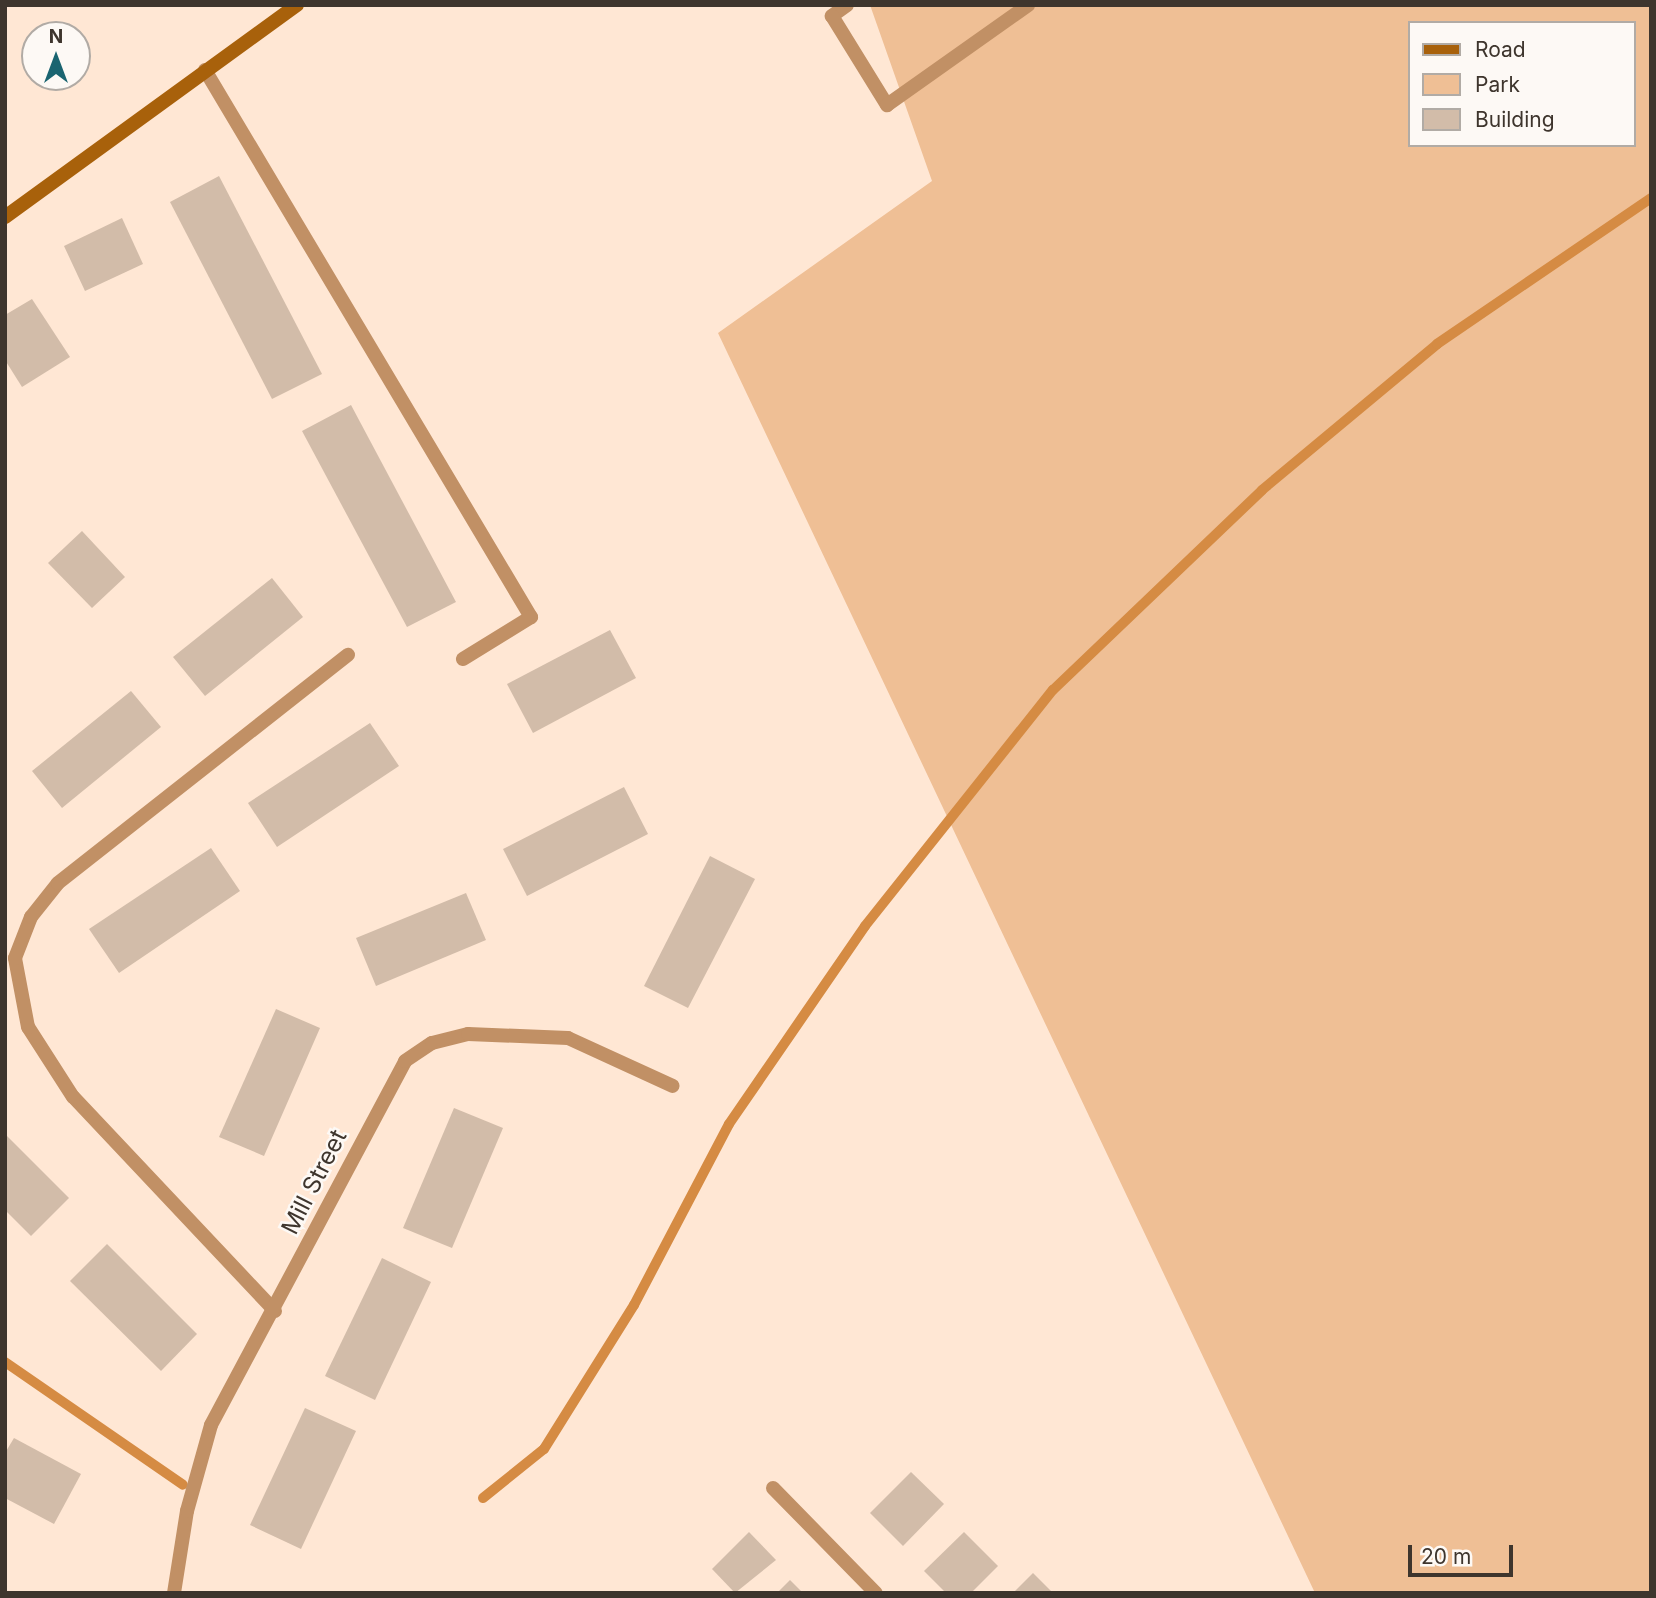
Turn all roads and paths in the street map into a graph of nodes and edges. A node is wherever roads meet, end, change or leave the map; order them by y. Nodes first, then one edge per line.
1 (298, 5) edge
2 (847, 5) edge
3 (1028, 5) edge
4 (205, 71) junction
5 (5, 217) edge
6 (348, 654) dead end
7 (463, 659) dead end
8 (674, 1086) dead end
9 (275, 1311) junction
10 (774, 1488) dead end
11 (174, 1593) edge
12 (876, 1593) edge

1 - 4 street
2 - 3 street
4 - 5 street
4 - 7 street
6 - 9 street
8 - 9 street, Mill Street
9 - 11 street, Mill Street
10 - 12 street

